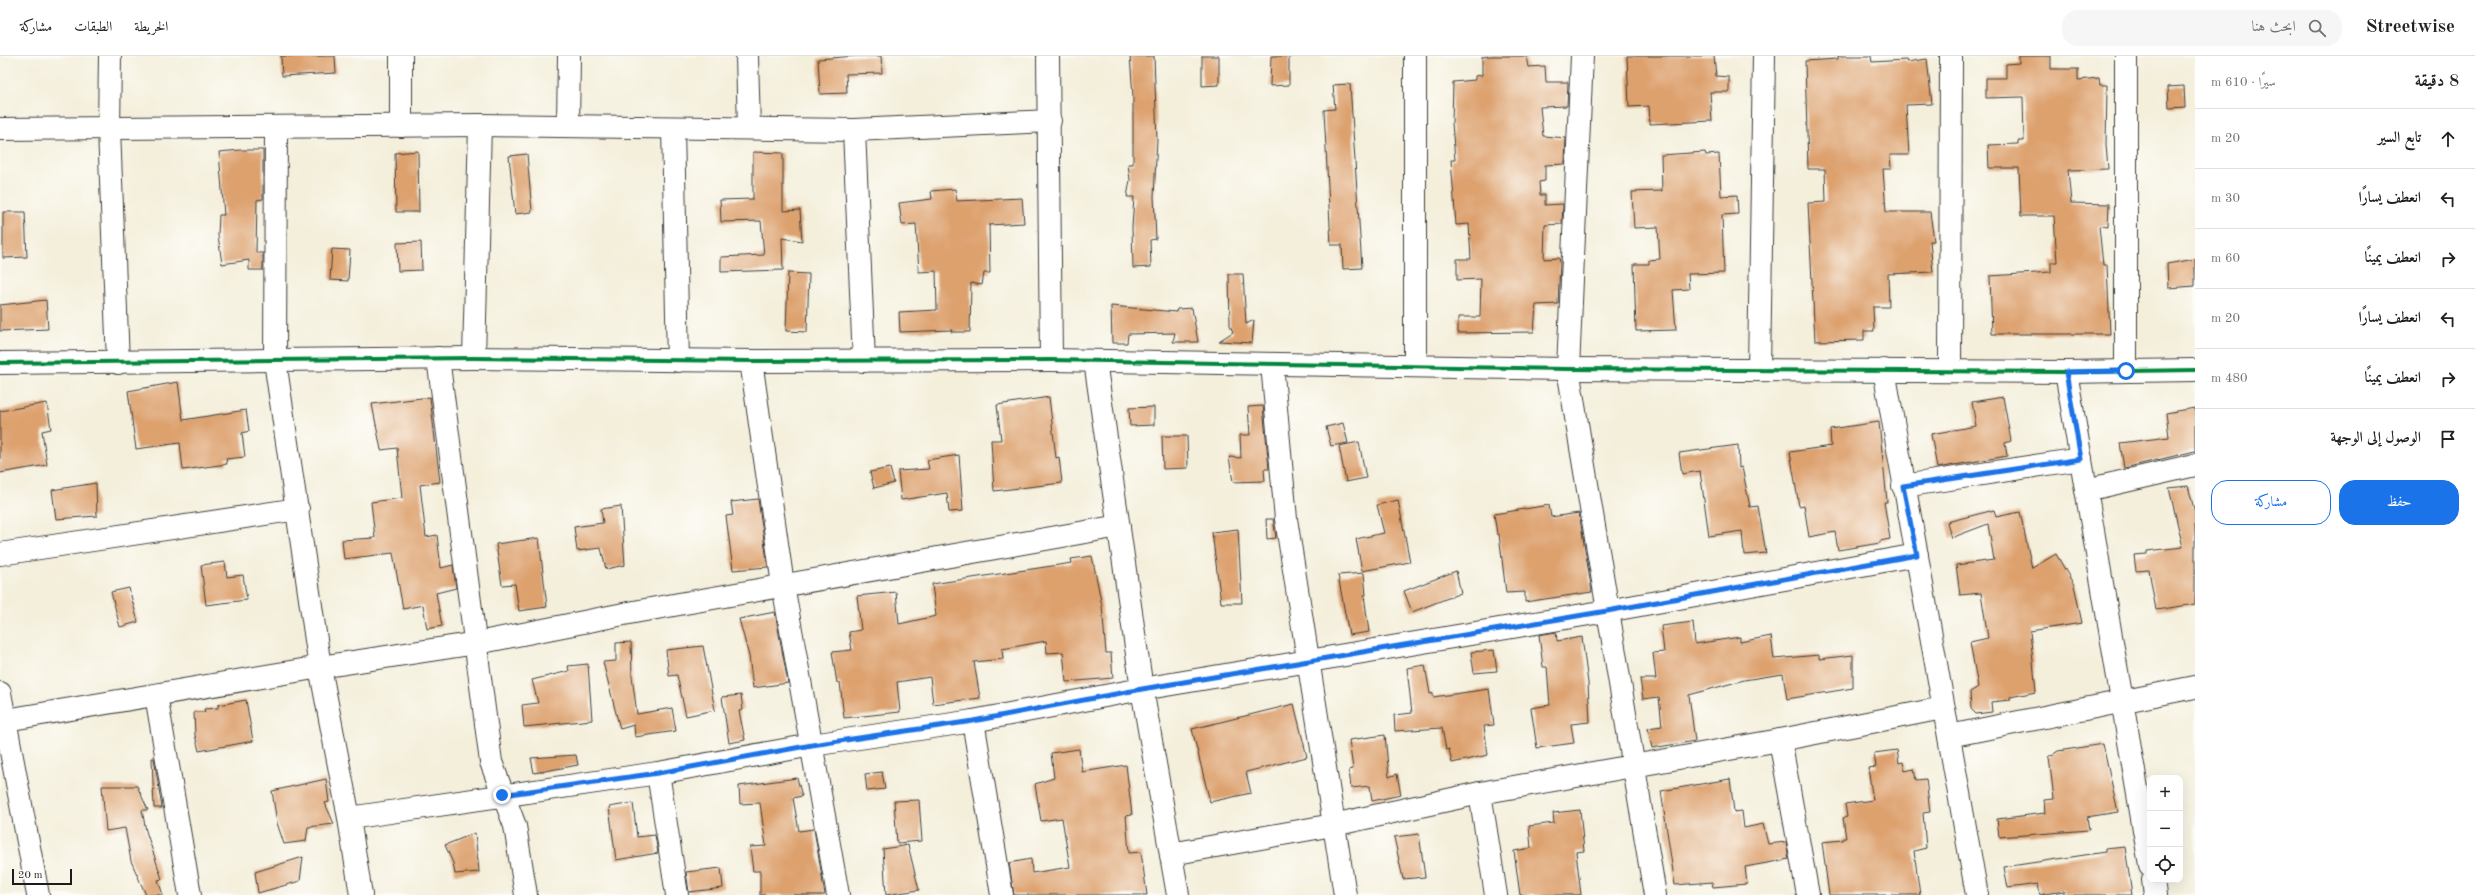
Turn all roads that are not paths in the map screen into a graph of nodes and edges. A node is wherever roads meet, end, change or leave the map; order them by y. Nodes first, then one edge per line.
1 (110, 56) edge
2 (401, 56) edge
3 (569, 56) edge
4 (747, 56) edge
5 (1048, 56) edge
6 (1415, 56) edge
7 (1582, 56) edge
8 (1764, 56) edge
9 (1951, 56) edge
10 (2126, 56) edge
11 (1050, 120) junction
12 (480, 125) junction
13 (401, 126) junction
14 (568, 126) junction
15 (276, 127) junction
16 (673, 128) junction
17 (748, 128) junction
18 (0, 129) edge
19 (109, 129) junction
20 (854, 130) junction
21 (438, 358) junction
22 (474, 358) junction
23 (1051, 360) junction
24 (275, 361) junction
25 (678, 361) junction
26 (751, 361) junction
27 (864, 361) junction
28 (1095, 361) junction
29 (0, 363) edge
30 (118, 363) junction
31 (1272, 364) junction
32 (1415, 365) junction
33 (1568, 369) junction
34 (1759, 370) junction
35 (1884, 370) junction
36 (1950, 370) junction
37 (2195, 370) edge
38 (2126, 371) junction
39 (2066, 372) junction
40 (2081, 459) junction
41 (2195, 465) edge
42 (1903, 486) junction
43 (2086, 490) junction
44 (298, 509) junction
45 (1119, 526) junction
46 (0, 554) edge
47 (1917, 555) junction
48 (783, 586) junction
49 (1607, 611) junction
50 (477, 643) junction
51 (1307, 660) junction
52 (320, 667) junction
53 (2195, 687) edge
54 (1142, 689) junction
55 (0, 693) edge
56 (156, 695) junction
57 (2121, 702) junction
58 (1943, 708) junction
59 (3, 720) edge
60 (973, 721) junction
61 (1949, 736) junction
62 (1780, 740) junction
63 (812, 745) junction
64 (1634, 766) junction
65 (658, 773) junction
66 (1480, 793) junction
67 (502, 795) junction
68 (349, 818) junction
69 (1333, 825) junction
70 (2147, 848) edge
71 (1171, 854) junction
72 (2153, 883) edge
73 (38, 895) edge
74 (190, 895) edge
75 (360, 895) edge
76 (526, 895) edge
77 (677, 895) edge
78 (838, 895) edge
79 (1002, 895) edge
80 (1178, 895) edge
81 (1345, 895) edge
82 (1496, 895) edge
83 (1655, 895) edge
84 (1808, 895) edge
85 (1977, 895) edge
86 (2155, 895) edge

1 - 19 street
2 - 13 street
3 - 14 street
4 - 17 street
5 - 11 street
6 - 32 street
7 - 33 street
8 - 34 street
9 - 36 street
10 - 38 street
11 - 20 street
11 - 23 street
12 - 13 street
12 - 14 street
12 - 22 street
13 - 15 street
14 - 16 street
15 - 19 street
15 - 24 street
16 - 17 street
16 - 25 street
17 - 20 street
18 - 19 street
19 - 30 street
20 - 27 street
21 - 22 street
21 - 24 street
21 - 50 street
22 - 25 street
23 - 27 street
23 - 28 street
24 - 30 street
24 - 44 street
25 - 26 street
26 - 27 street
26 - 48 street
28 - 31 street
28 - 45 street
29 - 30 street
31 - 32 street
31 - 51 street
32 - 33 street
33 - 34 street
33 - 49 street
34 - 35 street
35 - 36 street
35 - 42 street
36 - 39 street
37 - 38 street
38 - 39 street
39 - 40 street
40 - 42 street
40 - 43 street
41 - 43 street
42 - 47 street
43 - 57 street
44 - 46 street
44 - 52 street
45 - 48 street
45 - 54 street
47 - 49 street
47 - 58 street
48 - 50 street
48 - 63 street
49 - 51 street
49 - 64 street
50 - 52 street
50 - 67 street
51 - 54 street
51 - 69 street
52 - 56 street
52 - 68 street
53 - 57 street
54 - 60 street
54 - 71 street
55 - 59 street
56 - 59 street
56 - 74 street
57 - 61 street
57 - 70 street
58 - 61 street
58 - 62 street
59 - 73 street
60 - 63 street
60 - 79 street
61 - 85 street
62 - 64 street
62 - 84 street
63 - 65 street
63 - 78 street
64 - 66 street
64 - 83 street
65 - 67 street
65 - 77 street
66 - 69 street
66 - 82 street
67 - 68 street
67 - 76 street
68 - 75 street
69 - 71 street
69 - 81 street
71 - 80 street
72 - 86 street

